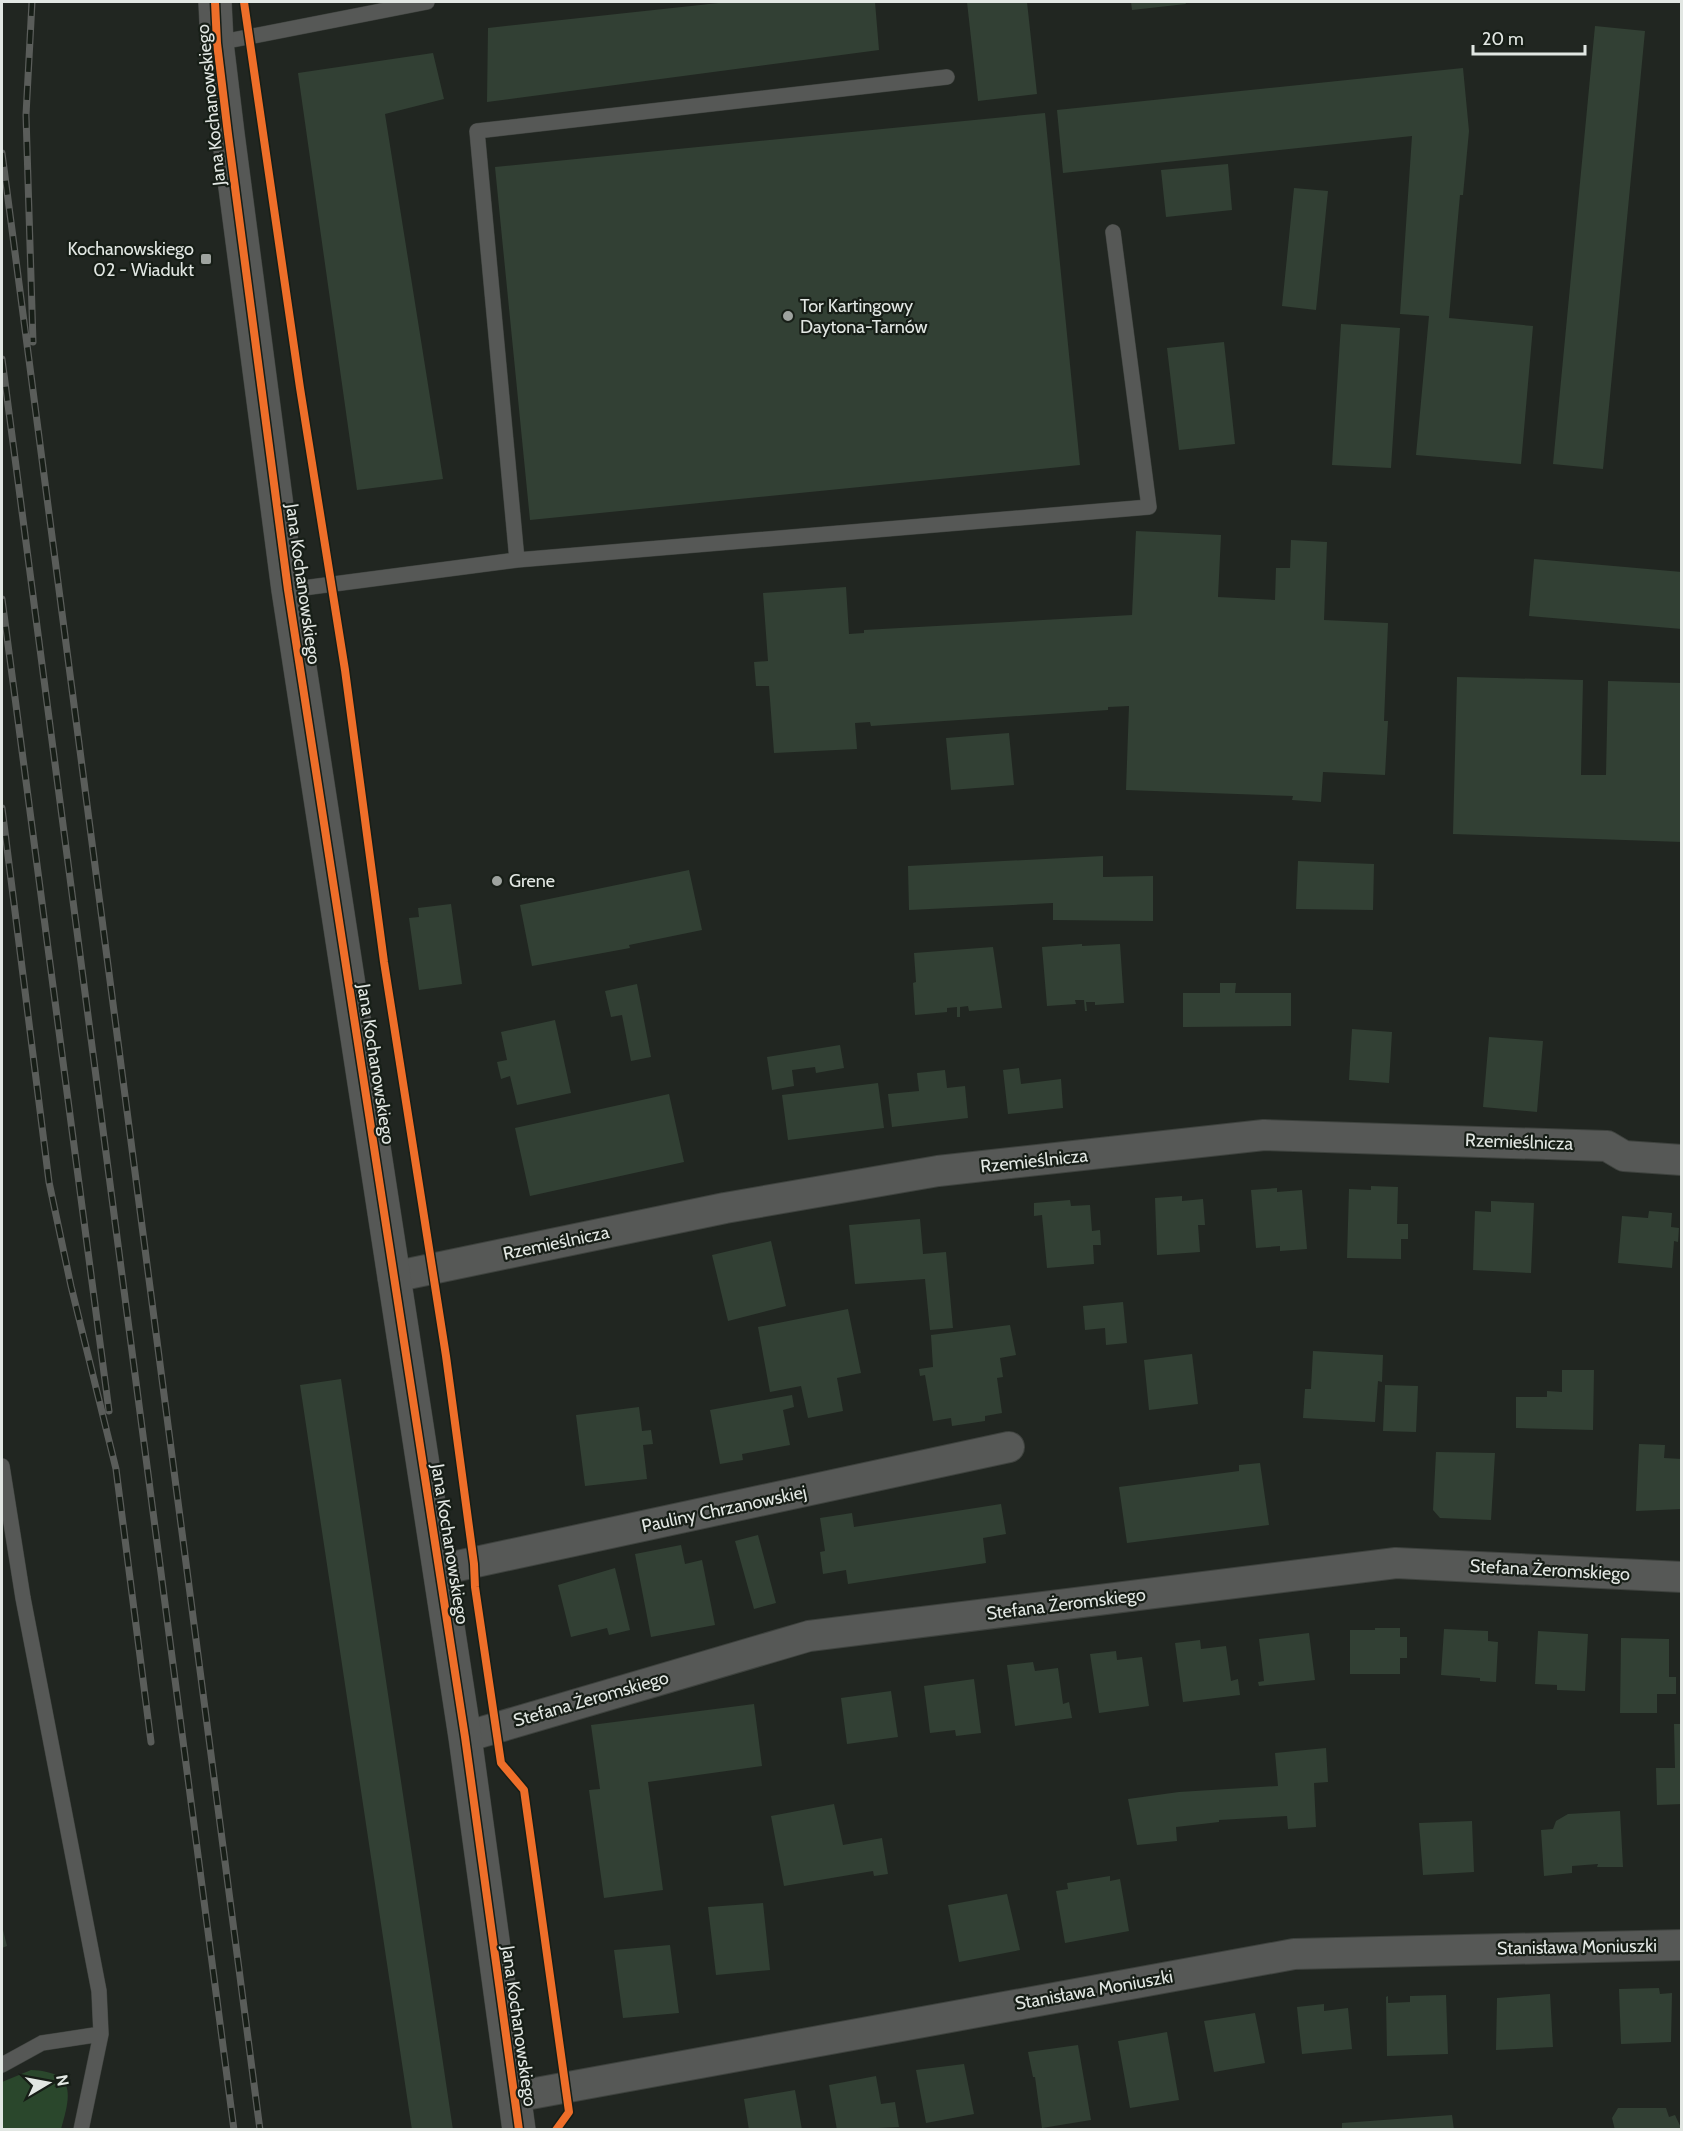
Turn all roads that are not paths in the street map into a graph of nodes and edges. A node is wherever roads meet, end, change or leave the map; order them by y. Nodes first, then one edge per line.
1 (215, 2) edge
2 (427, 2) edge
3 (217, 43) junction
4 (947, 77) dead end
5 (1113, 232) dead end
6 (517, 560) junction
7 (288, 590) junction
8 (1682, 1160) edge
9 (393, 1277) junction
10 (1009, 1447) dead end
11 (2, 1466) edge
12 (439, 1570) junction
13 (1682, 1576) edge
14 (465, 1737) junction
15 (1682, 1944) edge
16 (101, 2034) junction
17 (2, 2065) edge
18 (514, 2097) junction
19 (81, 2130) edge
20 (519, 2130) edge

1 - 3 street, Jana Kochanowskiego
2 - 3 lane
3 - 7 street, Jana Kochanowskiego
4 - 6 lane
5 - 6 lane
6 - 7 lane
7 - 9 street, Jana Kochanowskiego
8 - 9 street, Rzemieślnicza
9 - 12 street, Jana Kochanowskiego
10 - 12 street, Pauliny Chrzanowskiej
11 - 16 lane
12 - 14 street, Jana Kochanowskiego
13 - 14 street, Stefana Żeromskiego
14 - 18 street, Jana Kochanowskiego
15 - 18 street, Stanisława Moniuszki
16 - 17 lane
16 - 19 lane
18 - 20 street, Jana Kochanowskiego

